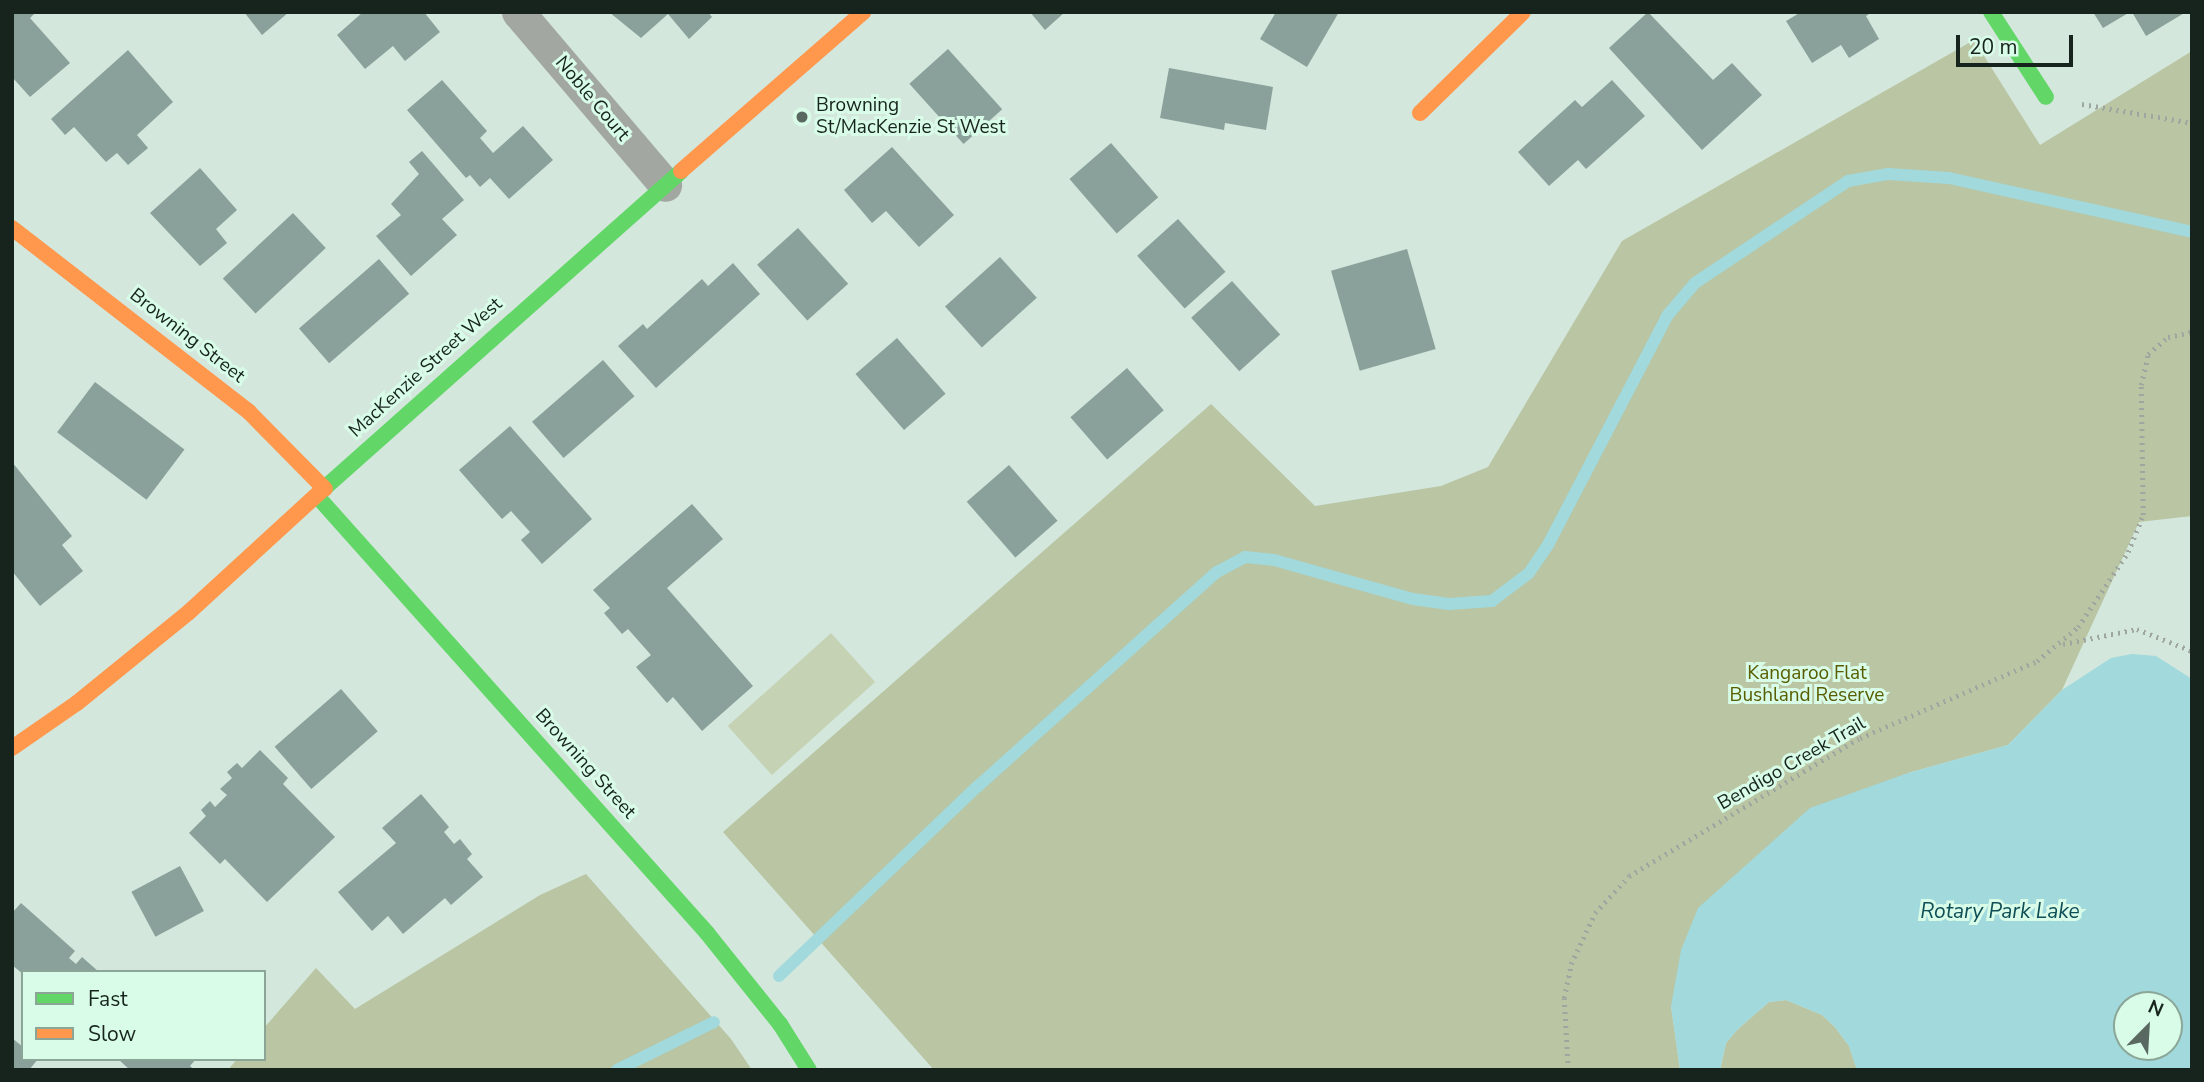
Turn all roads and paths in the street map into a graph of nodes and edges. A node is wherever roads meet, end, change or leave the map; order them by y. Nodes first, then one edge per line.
1 (518, 12) edge
2 (863, 12) edge
3 (1523, 12) edge
4 (1991, 12) edge
5 (2046, 97) joint
6 (1420, 113) dead end
7 (2192, 123) edge
8 (666, 185) junction
9 (12, 228) edge
10 (2192, 331) edge
11 (321, 492) junction
12 (2062, 644) junction
13 (2192, 650) edge
14 (12, 748) edge
15 (809, 1070) edge
16 (1568, 1070) edge

1 - 8 street, Noble Court
2 - 8 street, MacKenzie Street West
3 - 6 street
4 - 5 street
5 - 7 path
8 - 11 street, MacKenzie Street West
9 - 11 street, Browning Street
10 - 12 path, Bendigo Creek Trail
11 - 14 street, MacKenzie Street West
11 - 15 street, Browning Street
12 - 13 path
12 - 16 path, Bendigo Creek Trail

